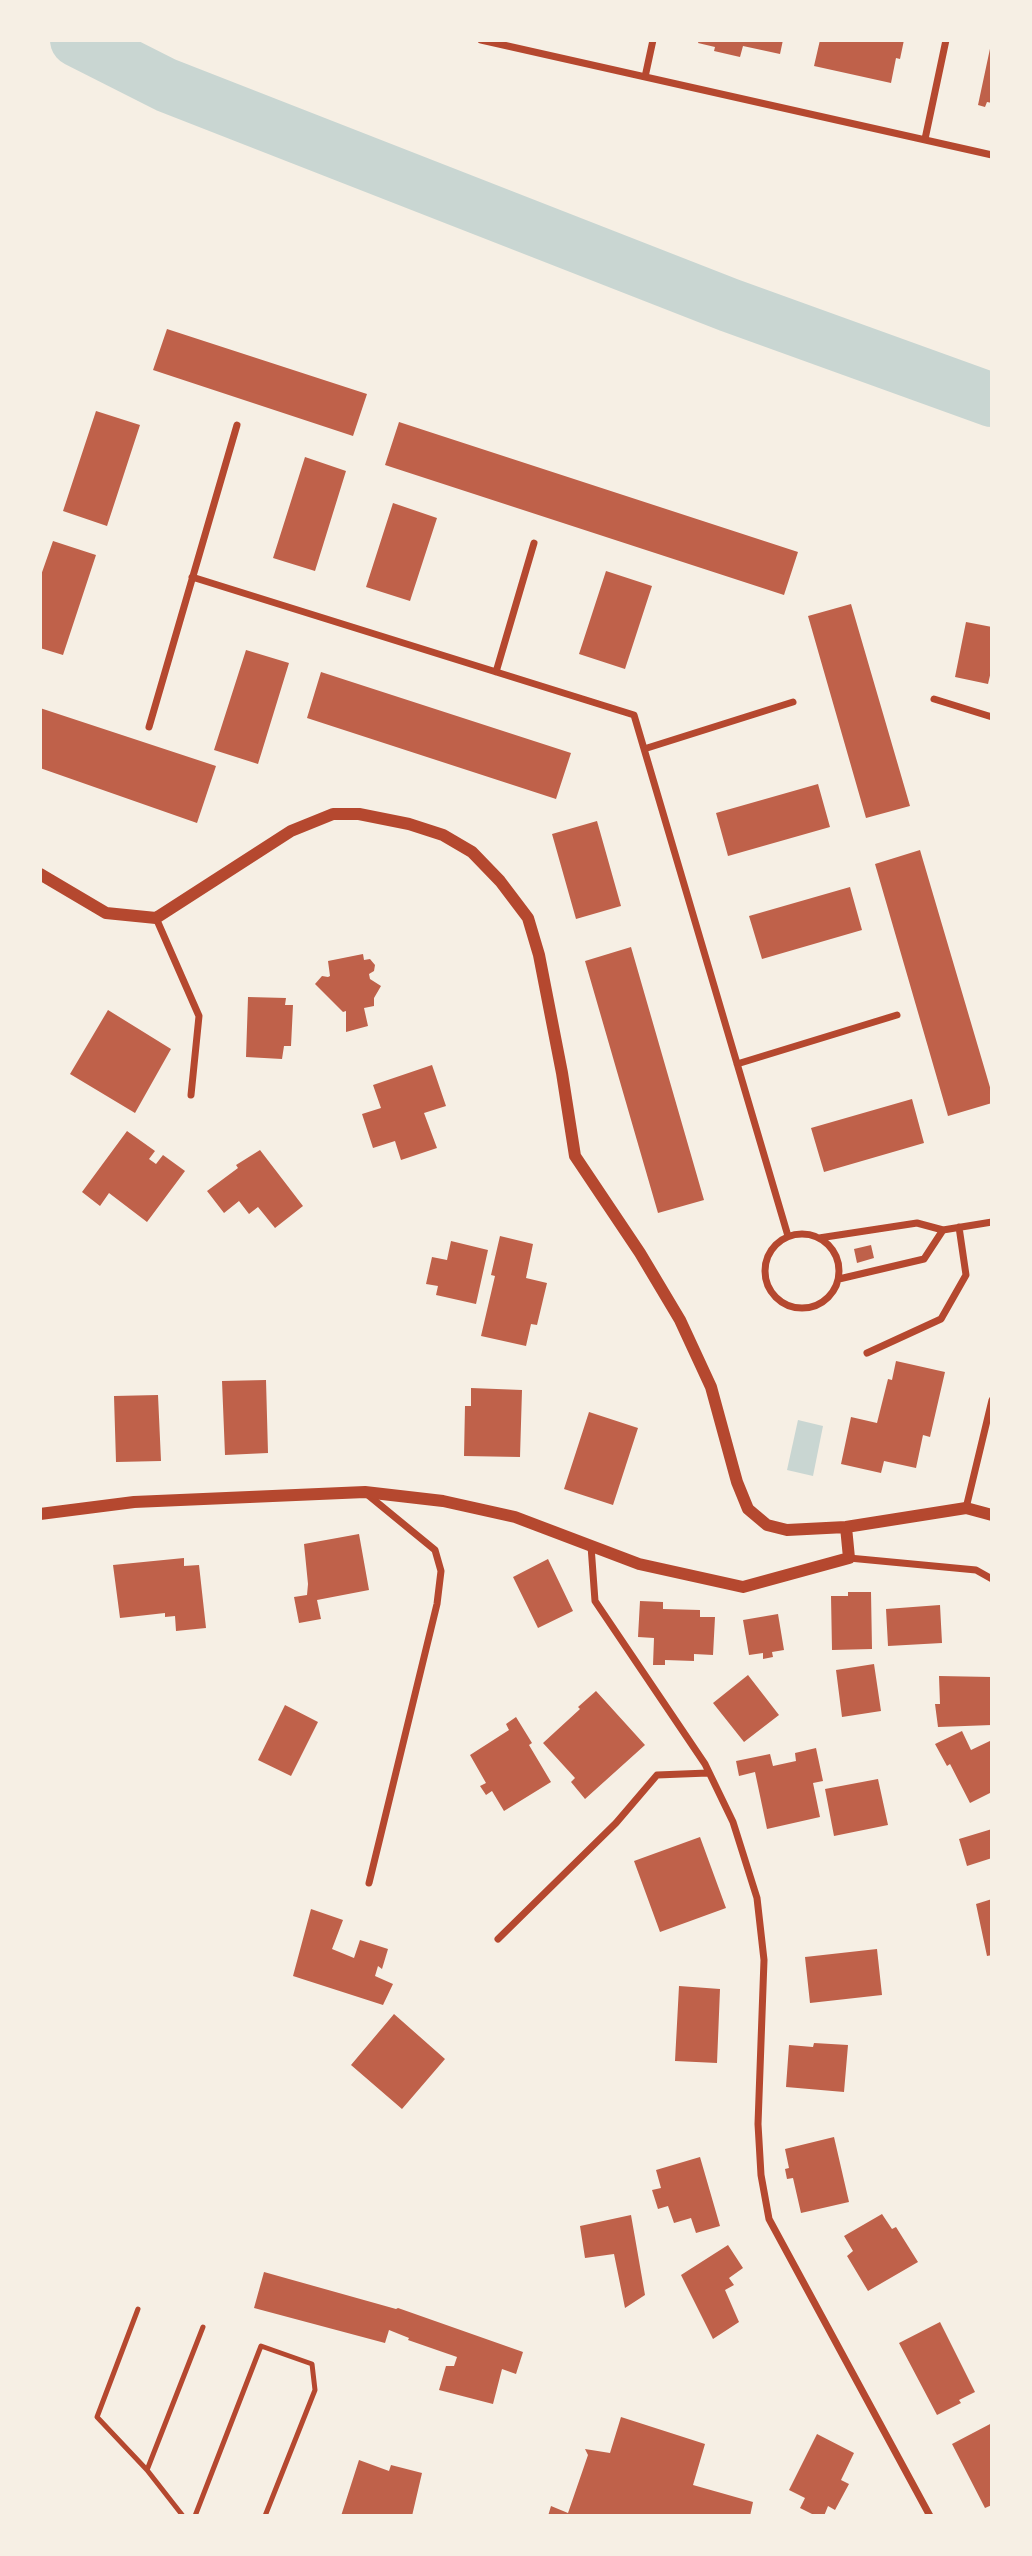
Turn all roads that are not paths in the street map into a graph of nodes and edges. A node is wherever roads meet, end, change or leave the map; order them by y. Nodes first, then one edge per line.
1 (481, 40) edge
2 (653, 40) edge
3 (946, 40) edge
4 (645, 77) junction
5 (925, 139) junction
6 (992, 155) edge
7 (237, 425) dead end
8 (534, 543) dead end
9 (192, 576) junction
10 (496, 672) junction
11 (934, 699) dead end
12 (793, 702) dead end
13 (992, 717) edge
14 (149, 727) dead end
15 (644, 749) junction
16 (40, 874) edge
17 (156, 918) junction
18 (897, 1015) dead end
19 (737, 1064) junction
20 (191, 1095) dead end
21 (992, 1222) edge
22 (959, 1227) junction
23 (943, 1230) junction
24 (788, 1236) junction
25 (819, 1238) junction
26 (839, 1279) junction
27 (867, 1353) dead end
28 (992, 1400) edge
29 (365, 1492) junction
30 (967, 1508) junction
31 (40, 1514) edge
32 (992, 1515) edge
33 (846, 1527) junction
34 (591, 1545) junction
35 (849, 1558) junction
36 (992, 1579) edge
37 (708, 1773) junction
38 (369, 1884) dead end
39 (498, 1939) dead end
40 (138, 2309) dead end
41 (203, 2327) dead end
42 (147, 2470) junction
43 (183, 2516) edge
44 (195, 2516) edge
45 (265, 2516) edge
46 (930, 2516) edge

1 - 4 street
2 - 4 street
3 - 5 street
4 - 5 street
5 - 6 street
7 - 9 street
8 - 10 street
9 - 10 street
9 - 14 street
10 - 15 street
11 - 13 street
12 - 15 street
15 - 19 street
16 - 17 street
17 - 20 street
17 - 33 street
18 - 19 street
19 - 24 street
21 - 22 street
22 - 23 street
22 - 27 street
23 - 25 street
23 - 26 street
24 - 25 street
24 - 26 street
25 - 26 street
28 - 30 street
29 - 31 street
29 - 34 street
29 - 38 street
30 - 32 street
30 - 33 street
33 - 35 street
34 - 35 street
34 - 37 street
35 - 36 street
37 - 39 street
37 - 46 street
40 - 42 lane
41 - 42 lane
42 - 43 lane
44 - 45 lane

